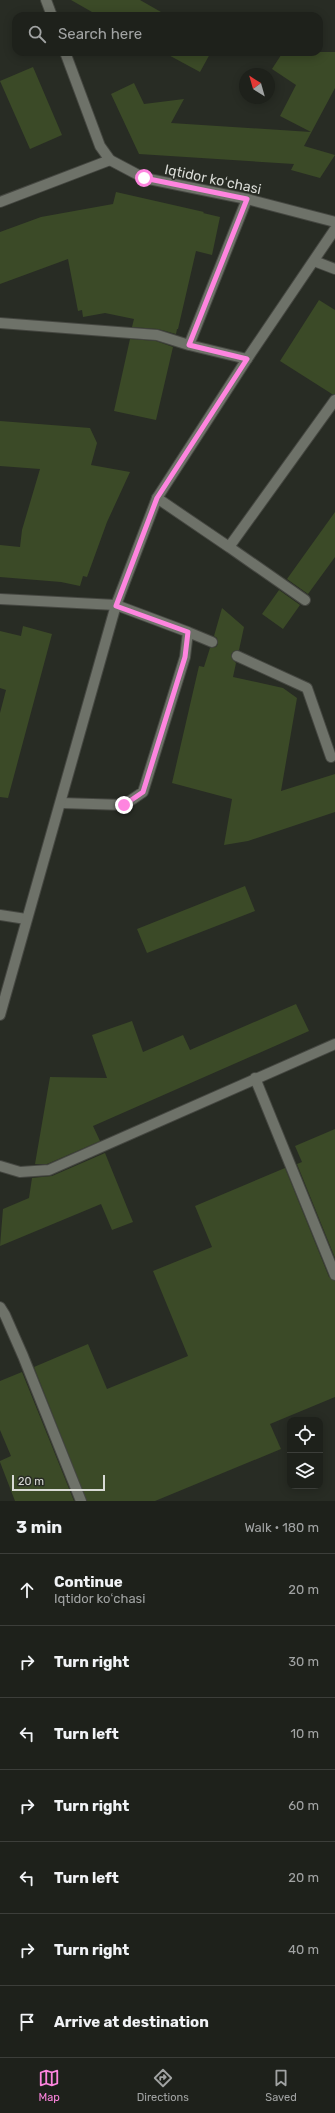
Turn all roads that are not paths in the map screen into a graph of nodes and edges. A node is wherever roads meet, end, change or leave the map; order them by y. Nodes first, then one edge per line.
1 (46, 0) edge
2 (50, 12) edge
3 (66, 56) edge
4 (110, 160) junction
5 (247, 199) junction
6 (0, 202) edge
7 (335, 222) edge
8 (335, 229) edge
9 (314, 262) junction
10 (335, 269) edge
11 (0, 323) edge
12 (189, 345) junction
13 (247, 359) junction
14 (335, 400) edge
15 (157, 498) junction
16 (229, 547) junction
17 (0, 599) edge
18 (305, 600) dead end
19 (116, 606) junction
20 (188, 632) junction
21 (212, 642) dead end
22 (237, 656) dead end
23 (331, 757) dead end
24 (61, 803) junction
25 (0, 916) edge
26 (26, 919) junction
27 (0, 1015) edge
28 (335, 1044) edge
29 (255, 1078) junction
30 (0, 1166) edge
31 (335, 1275) edge
32 (0, 1307) edge
33 (81, 1501) edge

1 - 2 street
3 - 4 street, Iqtidor koʻchasi
4 - 5 street, Iqtidor koʻchasi
4 - 6 street
5 - 7 street, Iqtidor koʻchasi
5 - 12 street
8 - 9 street
9 - 10 street
9 - 13 street
11 - 12 street
12 - 13 street
13 - 15 street
14 - 16 street
15 - 16 street
15 - 19 street
16 - 18 street
17 - 19 street
19 - 20 street
19 - 24 street
20 - 21 street
20 - 24 street
22 - 23 street
24 - 26 street
25 - 26 street
26 - 27 street
28 - 29 street
29 - 30 street
29 - 31 street
32 - 33 street

